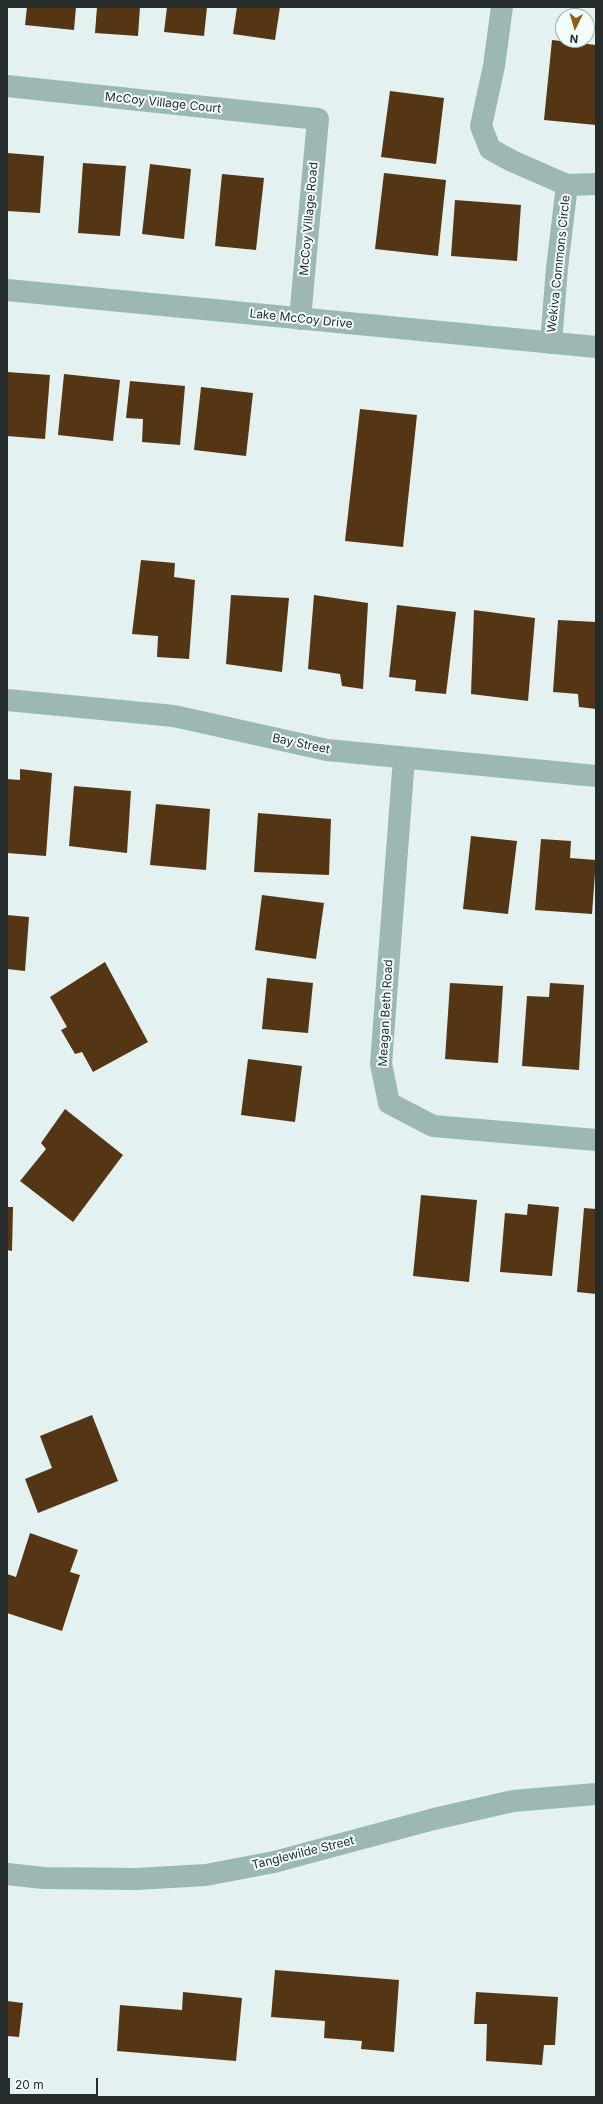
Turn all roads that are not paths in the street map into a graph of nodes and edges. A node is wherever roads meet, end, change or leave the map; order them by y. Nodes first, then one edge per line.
1 (502, 7) edge
2 (7, 86) edge
3 (318, 119) joint
4 (596, 184) edge
5 (567, 185) junction
6 (7, 290) edge
7 (300, 319) junction
8 (551, 343) junction
9 (596, 347) edge
10 (7, 700) edge
11 (404, 758) junction
12 (596, 776) edge
13 (596, 1140) edge
14 (596, 1794) edge
15 (7, 1874) edge

1 - 5 street, Wekiva Commons Circle
2 - 3 street, McCoy Village Court
3 - 7 street, McCoy Village Road
4 - 5 street, Wekiva Commons Circle
5 - 8 street, Wekiva Commons Circle
6 - 7 street, Lake McCoy Drive
7 - 8 street, Lake McCoy Drive
8 - 9 street, Lake McCoy Drive
10 - 11 street, Bay Street
11 - 12 street, Bay Street
11 - 13 street, Meagan Beth Road
14 - 15 street, Tanglewilde Street

